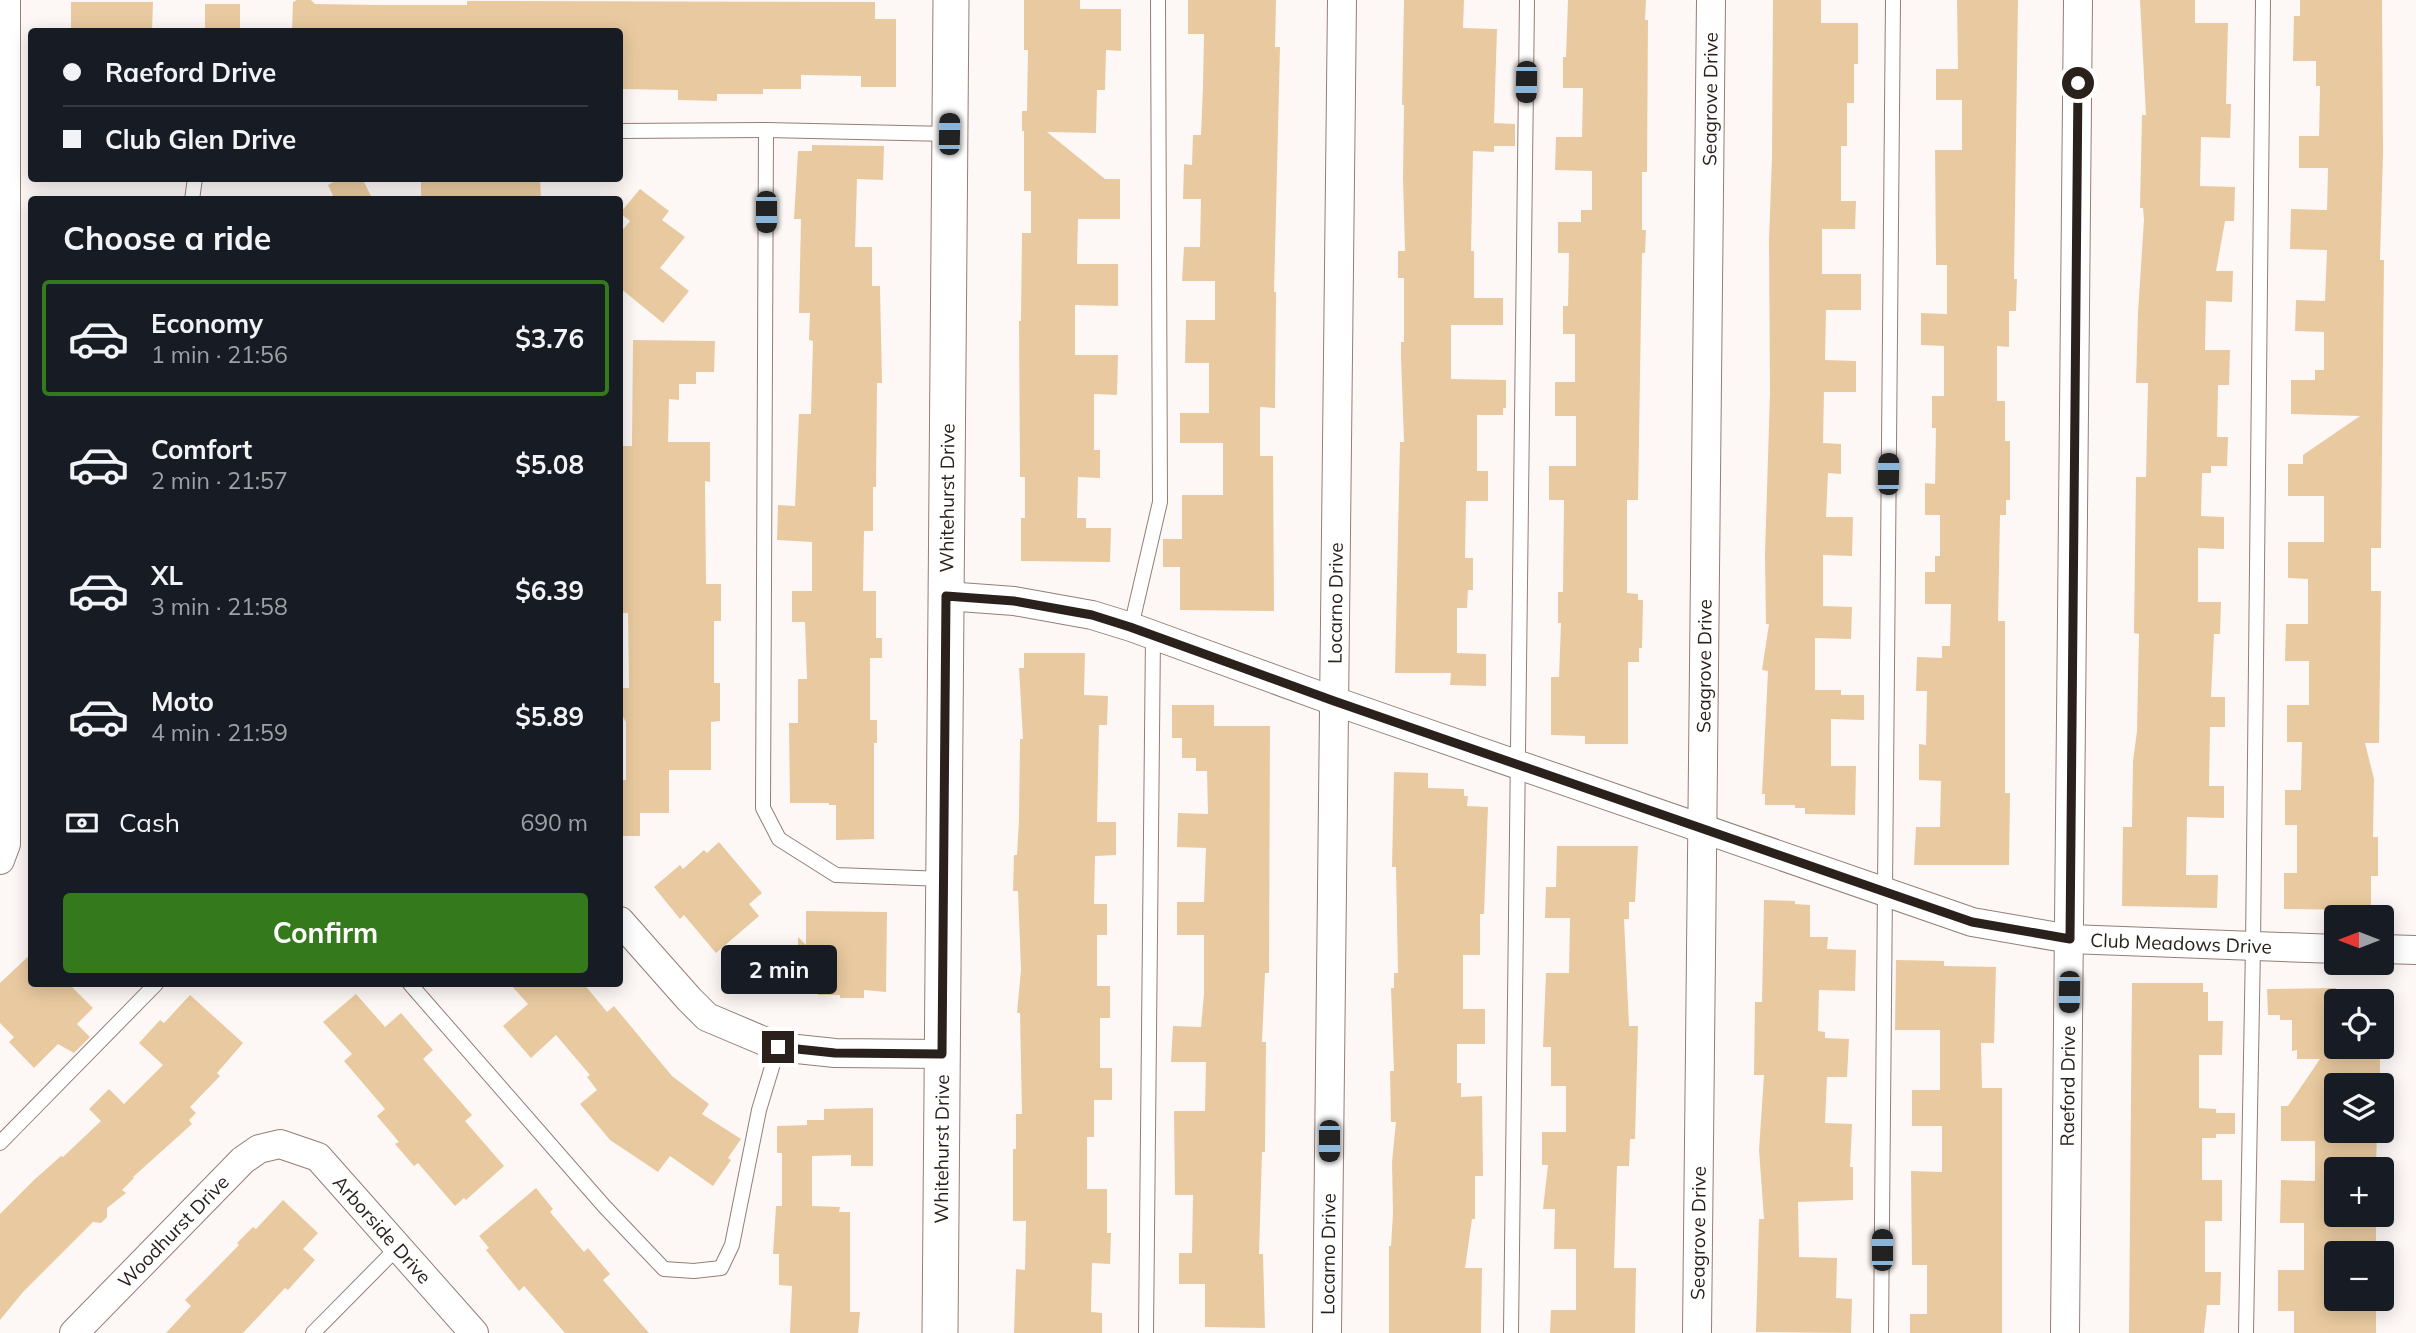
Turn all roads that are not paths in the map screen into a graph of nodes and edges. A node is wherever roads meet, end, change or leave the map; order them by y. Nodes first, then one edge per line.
1 (6, 0) edge
2 (951, 0) edge
3 (1158, 0) edge
4 (1342, 0) edge
5 (1527, 0) edge
6 (1711, 0) edge
7 (1893, 0) edge
8 (2078, 0) edge
9 (2263, 0) edge
10 (766, 130) junction
11 (623, 131) edge
12 (949, 134) junction
13 (3, 140) edge
14 (3, 314) edge
15 (946, 596) junction
16 (1142, 631) junction
17 (19, 680) edge
18 (1334, 701) junction
19 (1518, 764) junction
20 (1702, 828) junction
21 (0, 860) edge
22 (944, 879) junction
23 (1884, 891) junction
24 (623, 924) edge
25 (2070, 939) junction
26 (2253, 947) junction
27 (2324, 949) edge
28 (2394, 949) edge
29 (2416, 950) edge
30 (153, 987) edge
31 (413, 987) edge
32 (778, 1047) junction
33 (942, 1054) junction
34 (0, 1143) edge
35 (280, 1144) joint
36 (399, 1246) junction
37 (74, 1333) edge
38 (313, 1333) edge
39 (474, 1333) edge
40 (940, 1333) edge
41 (1146, 1333) edge
42 (1327, 1333) edge
43 (1511, 1333) edge
44 (1697, 1333) edge
45 (1881, 1333) edge
46 (2065, 1333) edge
47 (2246, 1333) edge

1 - 13 street
2 - 12 street, Whitehurst Drive
3 - 16 lane
4 - 18 street, Locarno Drive
5 - 19 lane
6 - 20 street, Seagrove Drive
7 - 23 lane
8 - 25 street, Raeford Drive
9 - 26 lane
10 - 11 lane
10 - 12 lane
10 - 22 lane
12 - 15 street, Whitehurst Drive
13 - 14 street
14 - 17 street
15 - 16 street, Club Meadows Drive
15 - 22 street, Whitehurst Drive
16 - 18 street, Club Meadows Drive
16 - 41 lane
17 - 21 street
18 - 19 street, Club Meadows Drive
18 - 42 street, Locarno Drive
19 - 20 street, Club Meadows Drive
19 - 43 lane
20 - 23 street, Club Meadows Drive
20 - 44 street, Seagrove Drive
22 - 33 street, Whitehurst Drive
23 - 25 street, Club Meadows Drive
23 - 45 lane
24 - 32 street
25 - 26 street, Club Meadows Drive
25 - 46 street, Raeford Drive
26 - 27 street, Club Meadows Drive
26 - 47 lane
28 - 29 street
30 - 34 lane
31 - 32 lane
32 - 33 street
33 - 40 street, Whitehurst Drive
35 - 36 street, Arborside Drive
35 - 37 street, Woodhurst Drive
36 - 38 lane
36 - 39 street, Arborside Drive

